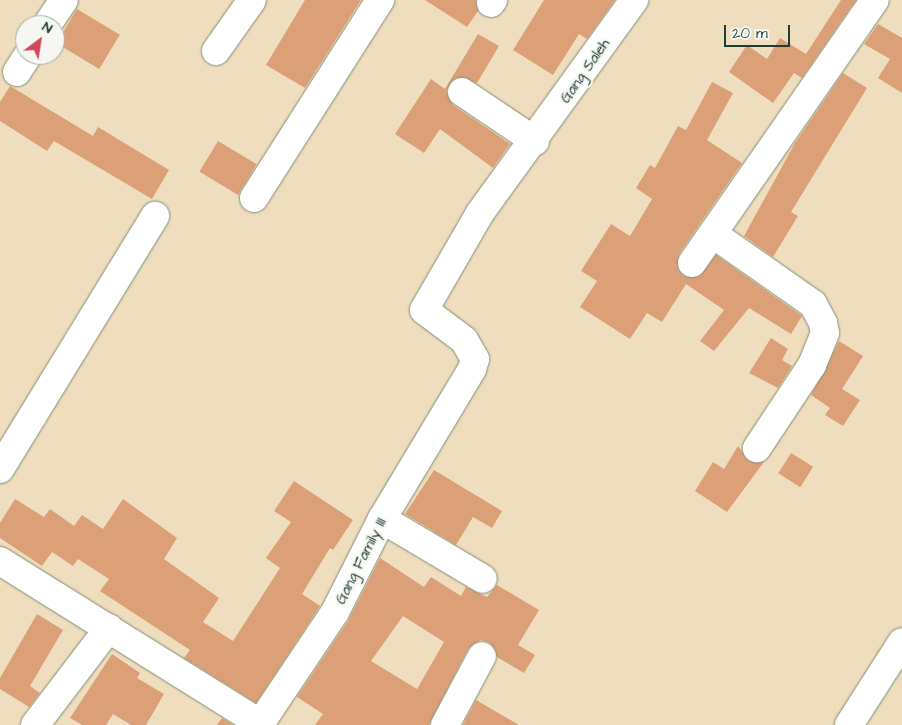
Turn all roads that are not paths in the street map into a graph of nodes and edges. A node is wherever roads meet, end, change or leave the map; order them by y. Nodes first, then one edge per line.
1 (64, 0) edge
2 (252, 0) edge
3 (380, 0) edge
4 (634, 0) edge
5 (875, 0) edge
6 (54, 15) edge
7 (216, 51) dead end
8 (462, 92) dead end
9 (535, 141) junction
10 (254, 198) dead end
11 (155, 216) dead end
12 (713, 234) junction
13 (692, 263) dead end
14 (454, 394) joint
15 (757, 448) dead end
16 (0, 469) edge
17 (382, 519) junction
18 (2, 568) edge
19 (483, 579) dead end
20 (109, 628) junction
21 (902, 642) edge
22 (482, 656) dead end
23 (261, 724) edge
24 (35, 725) edge
25 (445, 725) edge
26 (848, 725) edge

1 - 6 street
2 - 7 street
3 - 10 street
4 - 9 street, Gang Saleh
5 - 12 street
8 - 9 street
9 - 14 street, Gang Saleh
11 - 16 street
12 - 13 street
12 - 15 street
14 - 17 street, Gang Family III
17 - 19 street
17 - 23 street, Gang Family III
18 - 20 street
20 - 23 street
20 - 24 street
21 - 26 street
22 - 25 street

